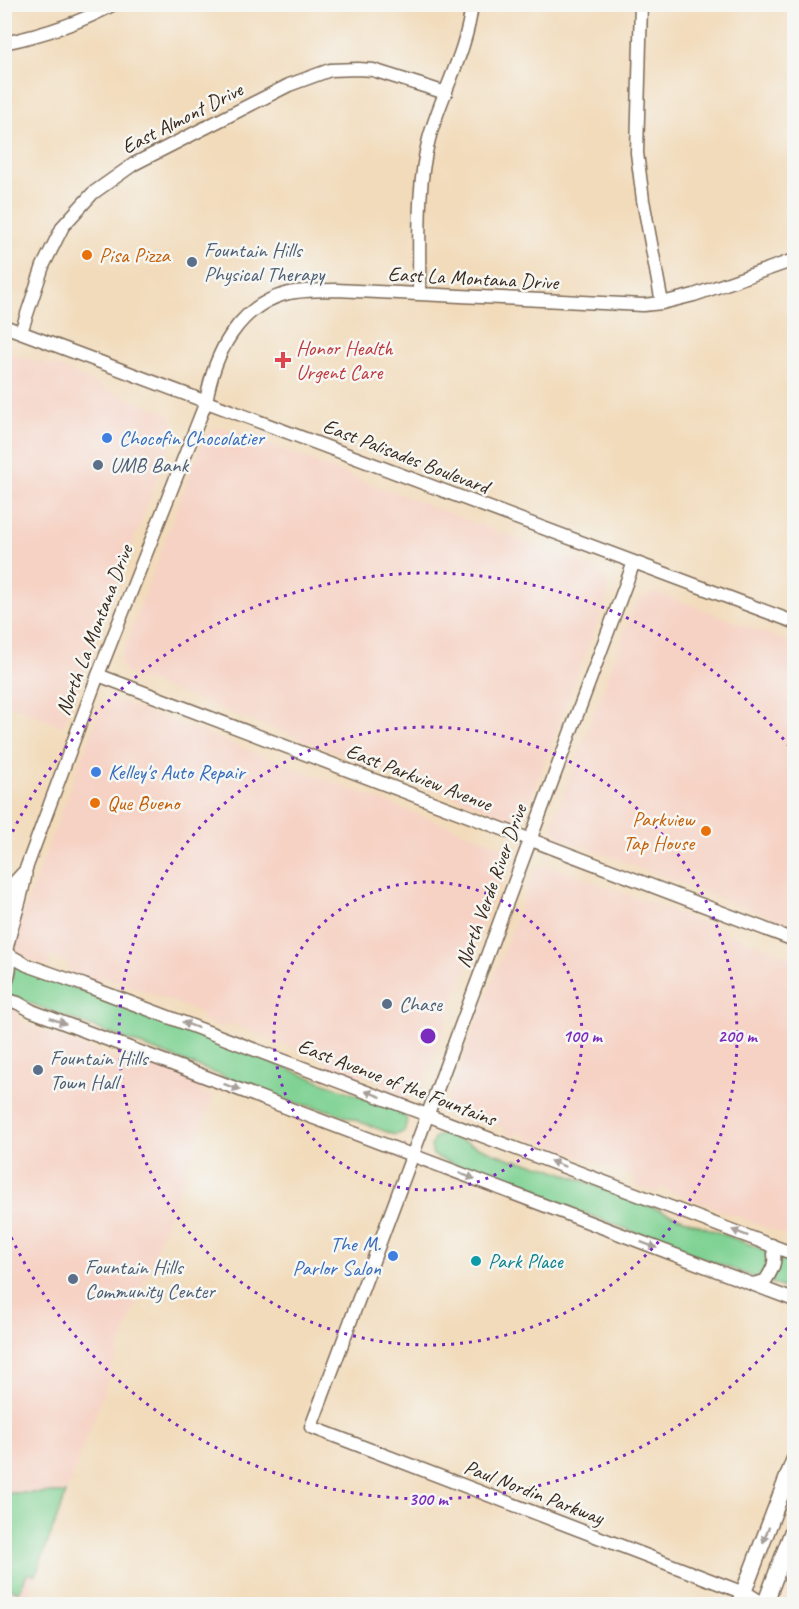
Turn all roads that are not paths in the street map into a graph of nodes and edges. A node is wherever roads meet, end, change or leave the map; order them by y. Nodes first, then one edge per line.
1 (114, 4) edge
2 (472, 4) edge
3 (641, 4) edge
4 (4, 43) edge
5 (446, 93) junction
6 (795, 260) edge
7 (419, 294) junction
8 (662, 303) junction
9 (4, 326) edge
10 (21, 332) junction
11 (206, 402) junction
12 (634, 562) junction
13 (795, 622) edge
14 (98, 675) junction
15 (529, 840) junction
16 (24, 874) junction
17 (4, 904) edge
18 (795, 940) edge
19 (6, 951) edge
20 (4, 983) edge
21 (4, 999) edge
22 (427, 1114) junction
23 (413, 1154) junction
24 (772, 1245) junction
25 (795, 1254) edge
26 (752, 1284) junction
27 (795, 1300) edge
28 (311, 1427) joint
29 (795, 1460) edge
30 (795, 1527) edge
31 (741, 1599) edge
32 (754, 1605) edge
33 (765, 1605) edge

1 - 4 street
2 - 5 street
3 - 8 street
5 - 7 street
5 - 10 street, East Almont Drive
6 - 8 street, East La Montana Drive
7 - 8 street, East La Montana Drive
7 - 11 street, East La Montana Drive
9 - 10 street, East Palisades Boulevard
10 - 11 street, East Palisades Boulevard
11 - 12 street, East Palisades Boulevard
11 - 14 street, North La Montana Drive
12 - 13 street, East Palisades Boulevard
12 - 15 street, North Verde River Drive
14 - 15 street, East Parkview Avenue
14 - 16 street, North La Montana Drive
15 - 18 street, East Parkview Avenue
15 - 22 street, North Verde River Drive
16 - 17 main road, North La Montana Drive
16 - 19 main road, North La Montana Drive
19 - 20 main road, North La Montana Drive
22 -> 19 street, East Avenue of the Fountains
21 -> 23 street
22 - 23 street, North Verde River Drive
24 -> 22 street, East Avenue of the Fountains
23 -> 26 street
23 - 28 street, North Verde River Drive
24 - 25 street, East Avenue of the Fountains
24 - 26 street
26 - 27 street
28 - 31 street, Paul Nordin Parkway
29 -> 31 main road
30 - 33 main road
31 - 32 main road

